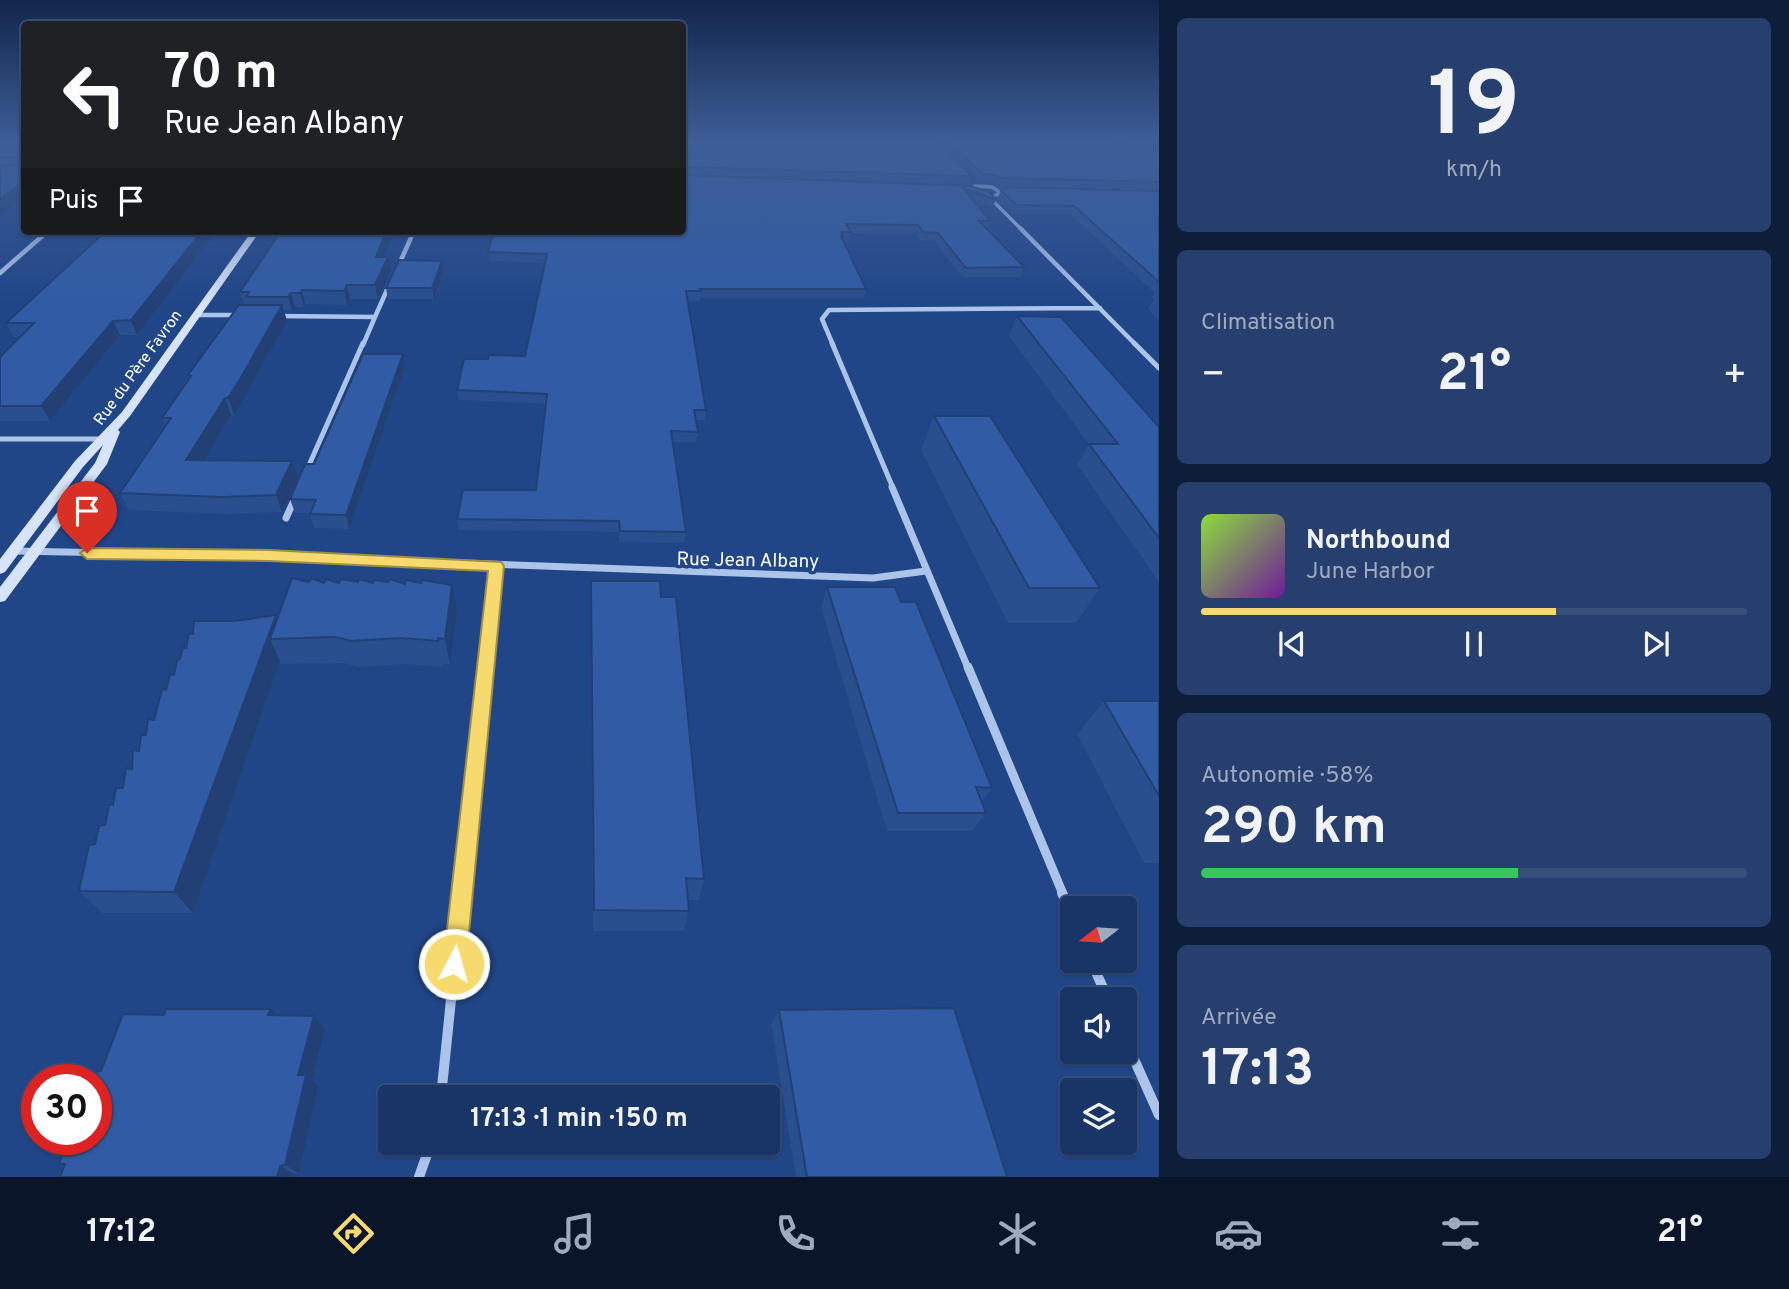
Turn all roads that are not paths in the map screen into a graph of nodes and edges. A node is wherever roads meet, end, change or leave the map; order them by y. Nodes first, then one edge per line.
1 (980, 194) edge
2 (999, 194) edge
3 (989, 197) junction
4 (43, 235) edge
5 (253, 235) edge
6 (412, 235) edge
7 (0, 273) edge
8 (1100, 308) junction
9 (195, 315) junction
10 (247, 315) edge
11 (275, 316) edge
12 (375, 317) junction
13 (1159, 368) edge
14 (116, 427) junction
15 (0, 439) edge
16 (104, 439) junction
17 (303, 480) edge
18 (297, 493) edge
19 (286, 518) dead end
20 (14, 551) junction
21 (36, 552) junction
22 (496, 566) junction
23 (0, 569) edge
24 (926, 571) junction
25 (0, 597) edge
26 (1064, 896) edge
27 (1136, 1064) edge
28 (442, 1085) edge
29 (1159, 1115) edge
30 (427, 1155) edge
31 (419, 1177) edge

1 - 3 street
2 - 3 street
3 - 8 street
4 - 7 street
5 - 9 street, Rue du Père Favron
6 - 12 street
8 - 13 street
8 - 24 street
9 - 10 street
9 - 14 street, Rue du Père Favron
11 - 12 street
12 - 17 street
14 - 16 street, Rue du Père Favron
14 - 21 street
15 - 16 street
16 - 20 street, Rue du Père Favron
18 - 19 street
20 - 21 street, Rue Jean Albany
20 - 23 street, Rue du Père Favron
21 - 22 street, Rue Jean Albany
21 - 25 street
22 - 24 street, Rue Jean Albany
22 - 28 street
24 - 26 street
27 - 29 street
30 - 31 street

